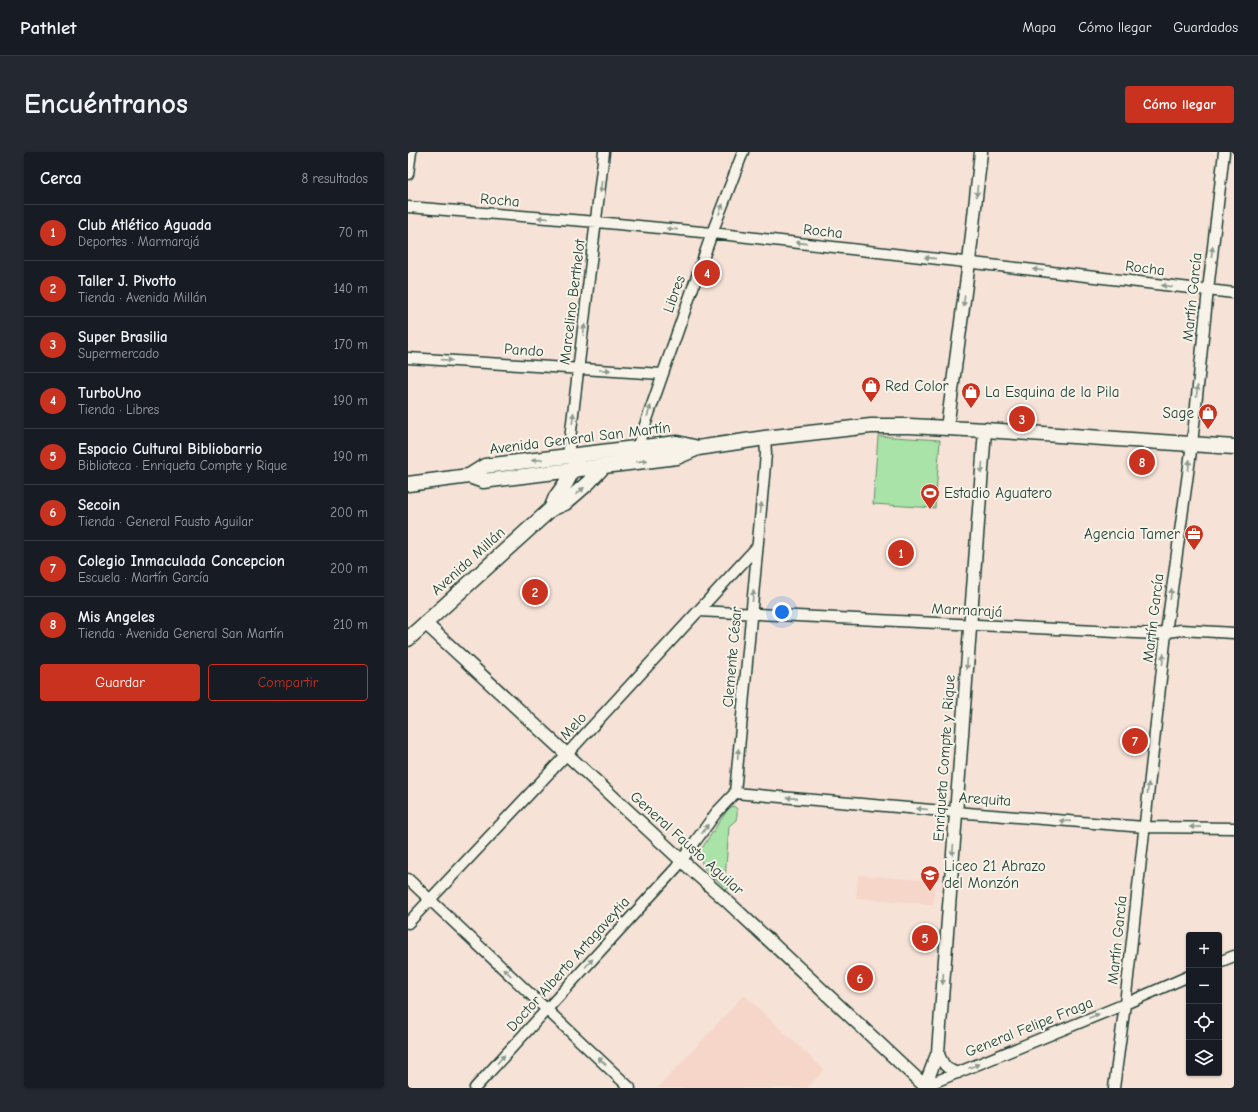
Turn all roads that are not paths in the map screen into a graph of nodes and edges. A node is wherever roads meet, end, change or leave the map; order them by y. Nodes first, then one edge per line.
1 (410, 152) edge
2 (604, 152) edge
3 (743, 152) edge
4 (981, 152) edge
5 (1224, 152) edge
6 (408, 174) edge
7 (408, 207) edge
8 (597, 222) junction
9 (712, 233) junction
10 (969, 262) junction
11 (1208, 290) junction
12 (1234, 294) edge
13 (408, 358) edge
14 (579, 369) junction
15 (662, 374) junction
16 (947, 428) junction
17 (985, 430) junction
18 (765, 438) junction
19 (1192, 444) junction
20 (1234, 447) edge
21 (637, 448) junction
22 (698, 448) junction
23 (574, 456) junction
24 (604, 466) junction
25 (572, 470) junction
26 (469, 476) junction
27 (408, 484) edge
28 (551, 509) junction
29 (758, 547) junction
30 (698, 611) junction
31 (751, 614) junction
32 (425, 623) junction
33 (970, 625) junction
34 (1166, 632) junction
35 (1234, 634) edge
36 (408, 639) edge
37 (567, 754) junction
38 (735, 793) junction
39 (955, 812) junction
40 (1144, 827) junction
41 (1234, 828) edge
42 (682, 861) junction
43 (408, 878) edge
44 (430, 899) junction
45 (408, 923) edge
46 (1234, 956) edge
47 (1222, 961) edge
48 (1186, 977) edge
49 (1125, 1004) junction
50 (547, 1009) junction
51 (938, 1052) junction
52 (958, 1073) junction
53 (925, 1087) edge
54 (475, 1088) edge
55 (630, 1088) edge
56 (1114, 1088) edge

1 - 6 street
2 -> 8 street, Marcelino Berthelot
9 -> 3 street, Libres
4 -> 10 street
11 -> 5 street, Martín García
8 -> 7 street, Rocha
9 -> 8 street, Rocha
14 -> 8 street, Marcelino Berthelot
10 -> 9 street, Rocha
9 - 15 street, Libres
11 -> 10 street, Rocha
10 -> 16 street
11 - 12 street, Rocha
19 -> 11 street, Martín García
13 -> 14 street, Pando
14 -> 15 street, Pando
23 -> 14 street, Marcelino Berthelot
21 -> 15 street, Libres
16 - 17 main road, Avenida General San Martín
16 - 18 main road, Avenida General San Martín
17 - 19 main road, Avenida General San Martín
17 -> 33 street, Enriqueta Compte y Rique
18 - 22 main road, Avenida General San Martín
29 -> 18 street, Clemente César
19 - 20 main road, Avenida General San Martín
34 -> 19 street, Martín García
21 - 22 main road, Avenida General San Martín
21 - 23 main road, Avenida General San Martín
24 -> 22 main road, Avenida General San Martín
23 - 25 main road, Avenida Millán
23 -> 26 main road, Avenida General San Martín
24 - 25 main road, Avenida General San Martín
28 -> 24 main road, Avenida Millán
25 - 26 main road, Avenida General San Martín
25 - 28 main road, Avenida Millán
26 - 27 main road, Avenida General San Martín
28 - 32 main road, Avenida Millán
29 - 30 street, Melo
31 -> 29 street, Clemente César
30 - 31 street, Marmarajá
30 - 37 street, Melo
31 - 33 street, Marmarajá
38 -> 31 street, Clemente César
32 - 36 main road, Avenida Millán
32 - 37 street, General Fausto Aguilar
33 - 34 street, Marmarajá
33 -> 39 street, Enriqueta Compte y Rique
34 - 35 street, Marmarajá
40 -> 34 street, Martín García
37 - 42 street, General Fausto Aguilar
37 - 44 street, Melo
39 -> 38 street, Arequita
42 -> 38 street
40 -> 39 street, Arequita
39 -> 51 street, Enriqueta Compte y Rique
41 -> 40 street, Arequita
40 - 49 street, Martín García
50 -> 42 street, Doctor Alberto Artagaveytia
42 - 53 street, General Fausto Aguilar
43 - 44 street
44 - 45 street, Melo
50 -> 44 street
46 - 47 street
48 - 49 street, General Felipe Fraga
52 -> 49 street, General Felipe Fraga
49 - 56 street, Martín García
54 -> 50 street, Doctor Alberto Artagaveytia
55 -> 50 street
51 - 52 street
51 - 53 street, Enriqueta Compte y Rique
52 - 53 street, General Felipe Fraga

